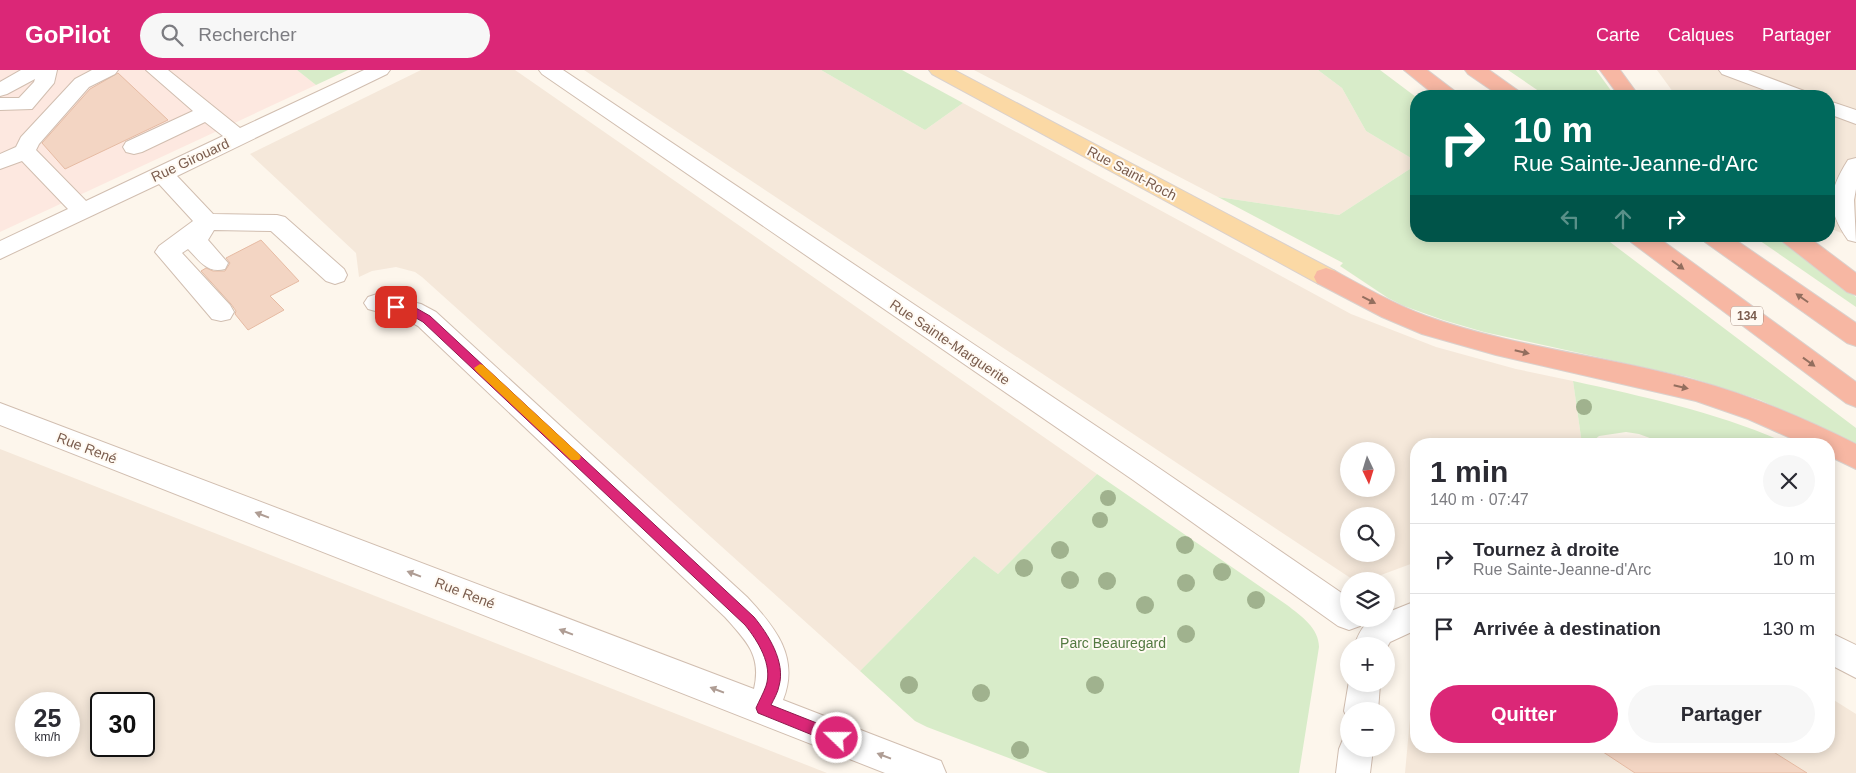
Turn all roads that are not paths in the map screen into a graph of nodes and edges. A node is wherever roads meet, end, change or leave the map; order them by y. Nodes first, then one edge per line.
1 (36, 70) edge
2 (47, 70) edge
3 (108, 70) edge
4 (156, 70) edge
5 (380, 70) edge
6 (549, 70) edge
7 (939, 70) edge
8 (1414, 70) edge
9 (1475, 70) edge
10 (1610, 70) edge
11 (1729, 70) edge
12 (0, 90) edge
13 (1441, 90) edge
14 (1503, 90) edge
15 (1625, 90) edge
16 (1784, 90) edge
17 (0, 104) edge
18 (1835, 109) edge
19 (207, 113) junction
20 (1856, 117) edge
21 (238, 138) junction
22 (134, 147) dead end
23 (25, 151) junction
24 (0, 162) edge
25 (1856, 165) edge
26 (162, 174) junction
27 (83, 211) junction
28 (207, 222) junction
29 (0, 226) edge
30 (1851, 227) edge
31 (1647, 242) edge
32 (1722, 242) edge
33 (1799, 242) edge
34 (8, 247) edge
35 (216, 263) dead end
36 (335, 275) dead end
37 (1326, 277) joint
38 (1856, 286) edge
39 (377, 303) dead end
40 (221, 312) dead end
41 (1856, 336) edge
42 (1856, 396) edge
43 (0, 414) edge
44 (1816, 438) edge
45 (1835, 447) edge
46 (1856, 457) edge
47 (1340, 610) edge
48 (1410, 619) edge
49 (1366, 634) edge
50 (1835, 651) edge
51 (1856, 663) edge
52 (763, 708) junction
53 (1355, 757) edge
54 (929, 773) edge
55 (1353, 773) edge

1 - 12 street
2 - 17 street
3 - 23 street
4 - 19 street
5 - 21 street, Rue Girouard
6 - 47 street, Rue Sainte-Marguerite
7 - 37 main road, Rue Saint-Roch
8 - 13 highway
9 - 14 highway
10 - 15 highway
11 - 16 street
18 - 20 street
19 - 21 street
19 - 22 street
21 - 26 street, Rue Girouard
23 - 24 street
23 - 27 street
25 - 30 street
26 - 27 street, Rue Girouard
26 - 28 street
27 - 34 street, Rue Girouard
28 - 35 street
28 - 36 street
28 - 40 street
29 - 34 street
31 -> 42 highway, 134
41 -> 32 highway
33 - 38 highway
37 -> 44 highway
39 - 52 street
52 -> 43 street, Rue René
45 -> 46 highway
48 - 49 street
50 - 51 street
54 -> 52 street, Rue René
53 - 55 street

